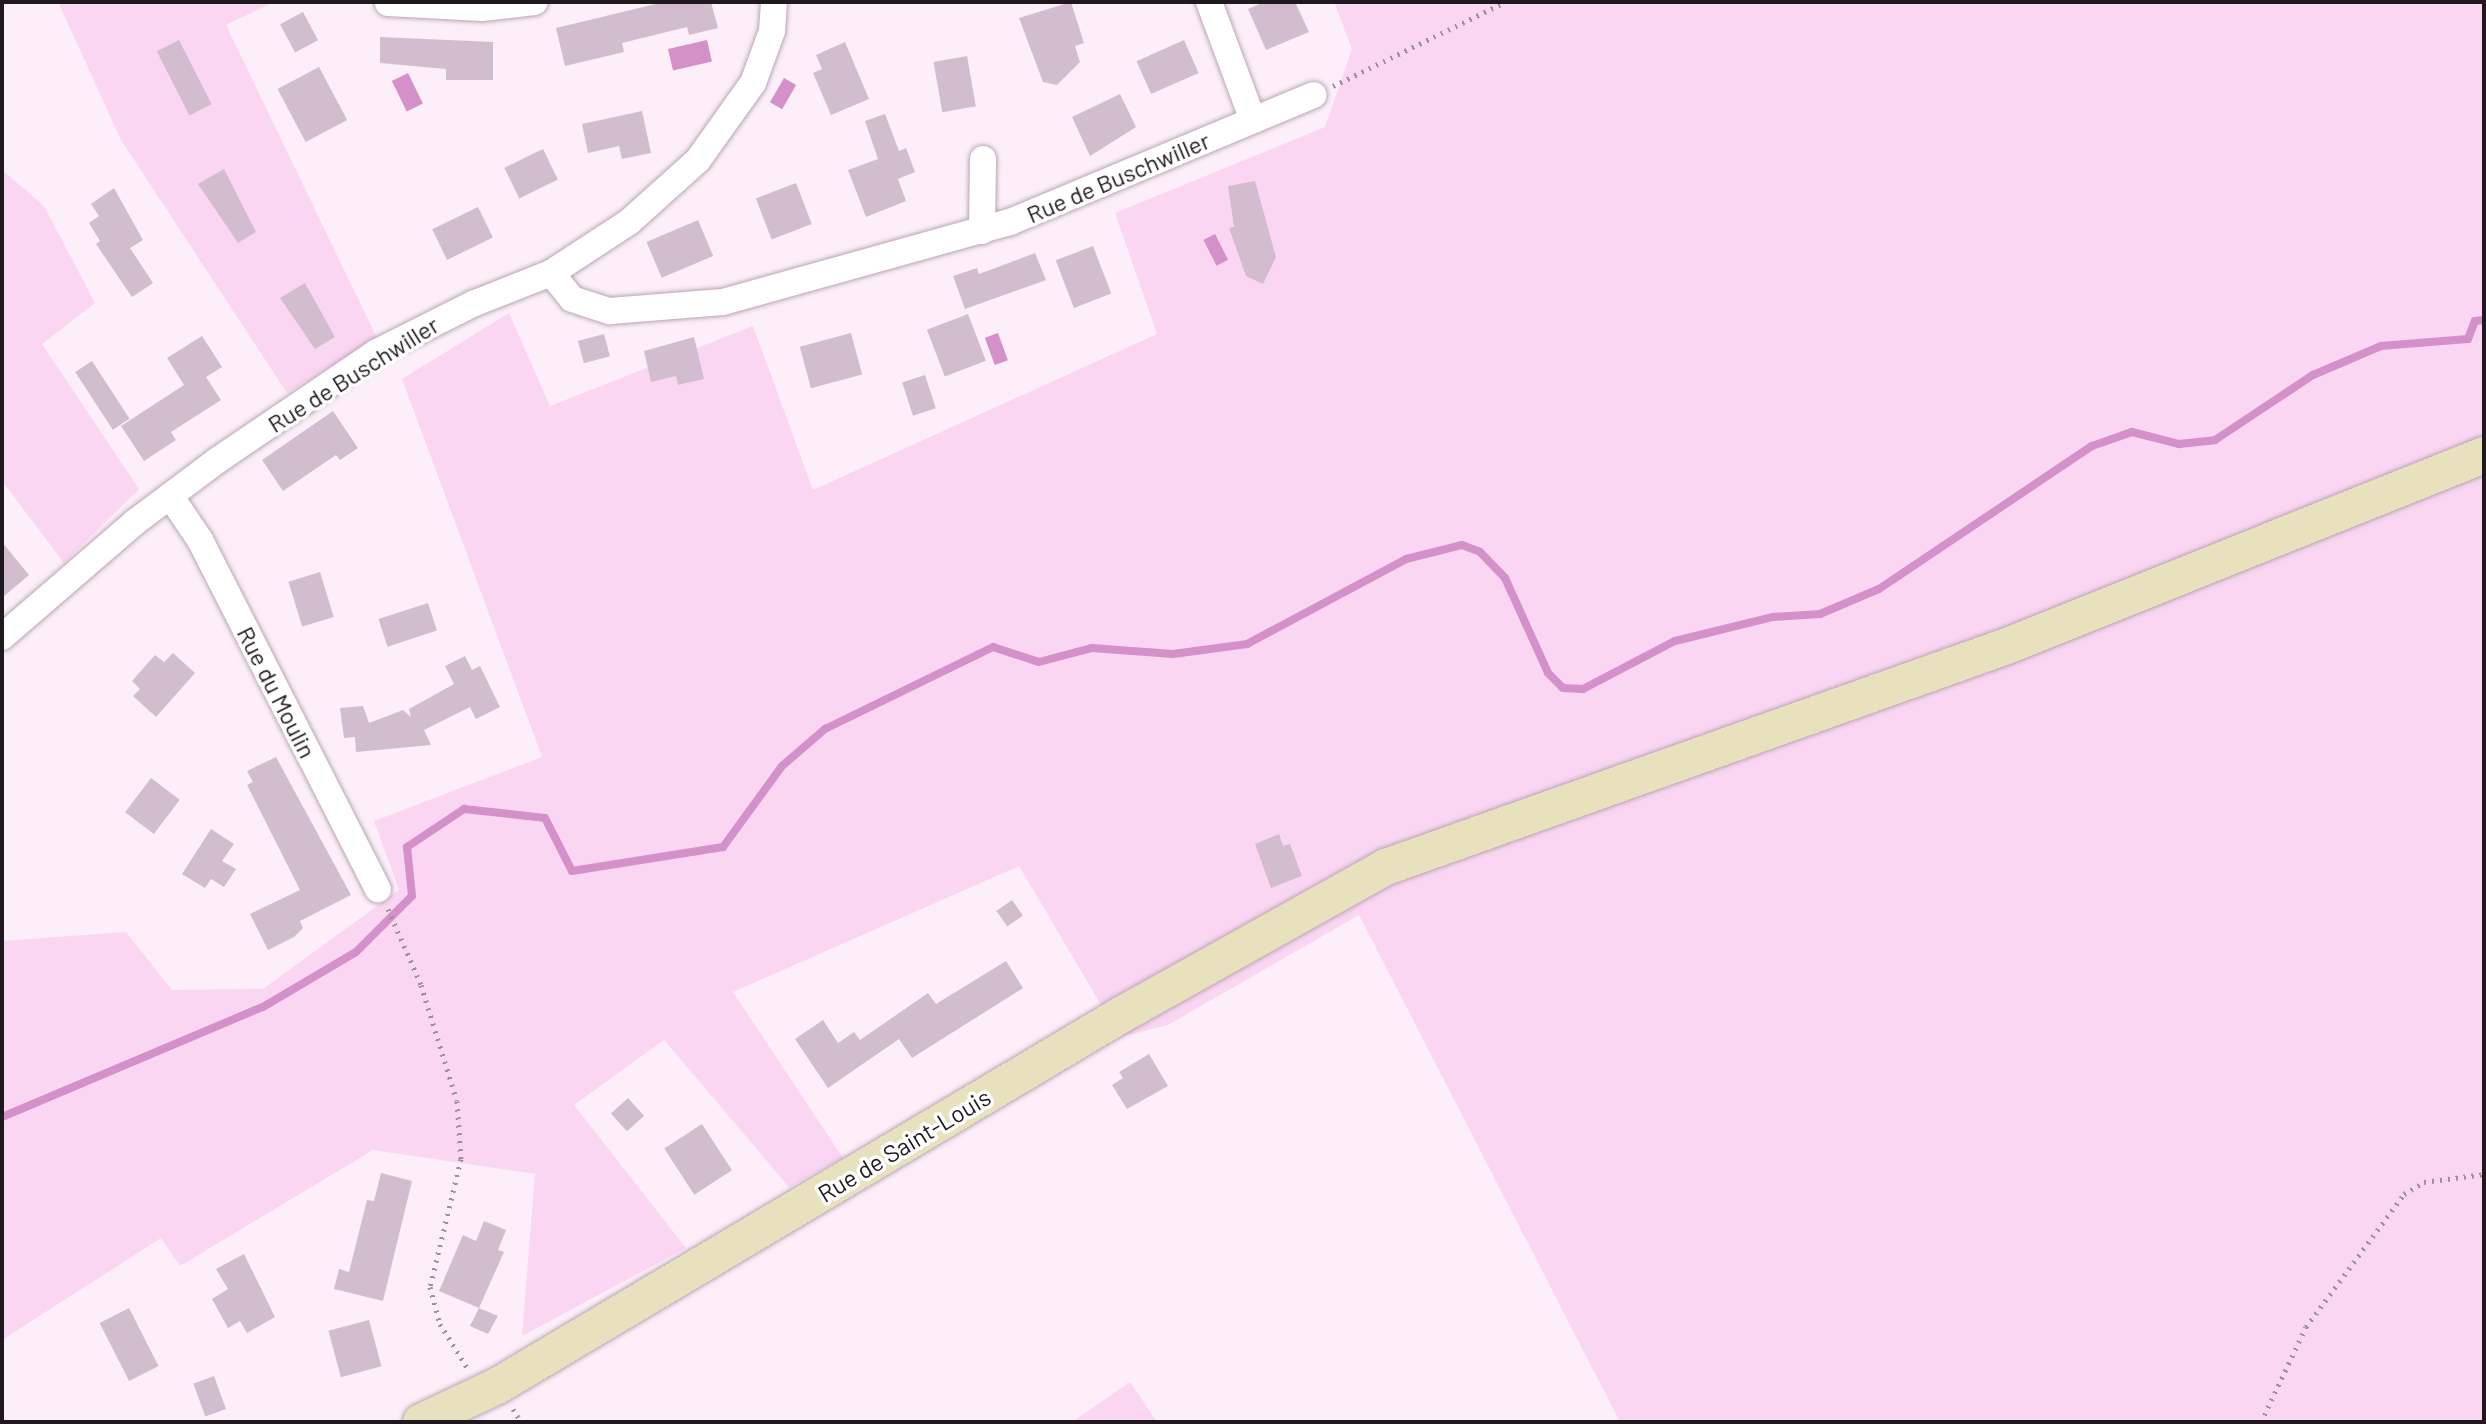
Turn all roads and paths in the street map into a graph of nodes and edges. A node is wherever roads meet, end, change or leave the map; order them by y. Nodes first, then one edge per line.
1 (535, 2) edge
2 (774, 2) edge
3 (1209, 2) edge
4 (1505, 2) edge
5 (388, 3) edge
6 (1314, 95) joint
7 (1253, 120) junction
8 (983, 159) dead end
9 (982, 231) junction
10 (551, 273) junction
11 (2484, 455) edge
12 (171, 497) junction
13 (2, 637) edge
14 (381, 895) joint
15 (2484, 1174) edge
16 (485, 1393) junction
17 (421, 1422) edge
18 (2261, 1422) edge

1 - 5 street
2 - 10 street
3 - 7 street
4 - 6 path
6 - 7 street, Rue de Buschwiller
7 - 9 street, Rue de Buschwiller
8 - 9 street
9 - 10 street, Rue de Buschwiller
10 - 12 street, Rue de Buschwiller
11 - 16 street, Rue de Saint-Louis
12 - 13 street, Rue de Buschwiller
12 - 14 street, Rue du Moulin
14 - 16 path
15 - 18 path
16 - 17 street, Rue de Saint-Louis

